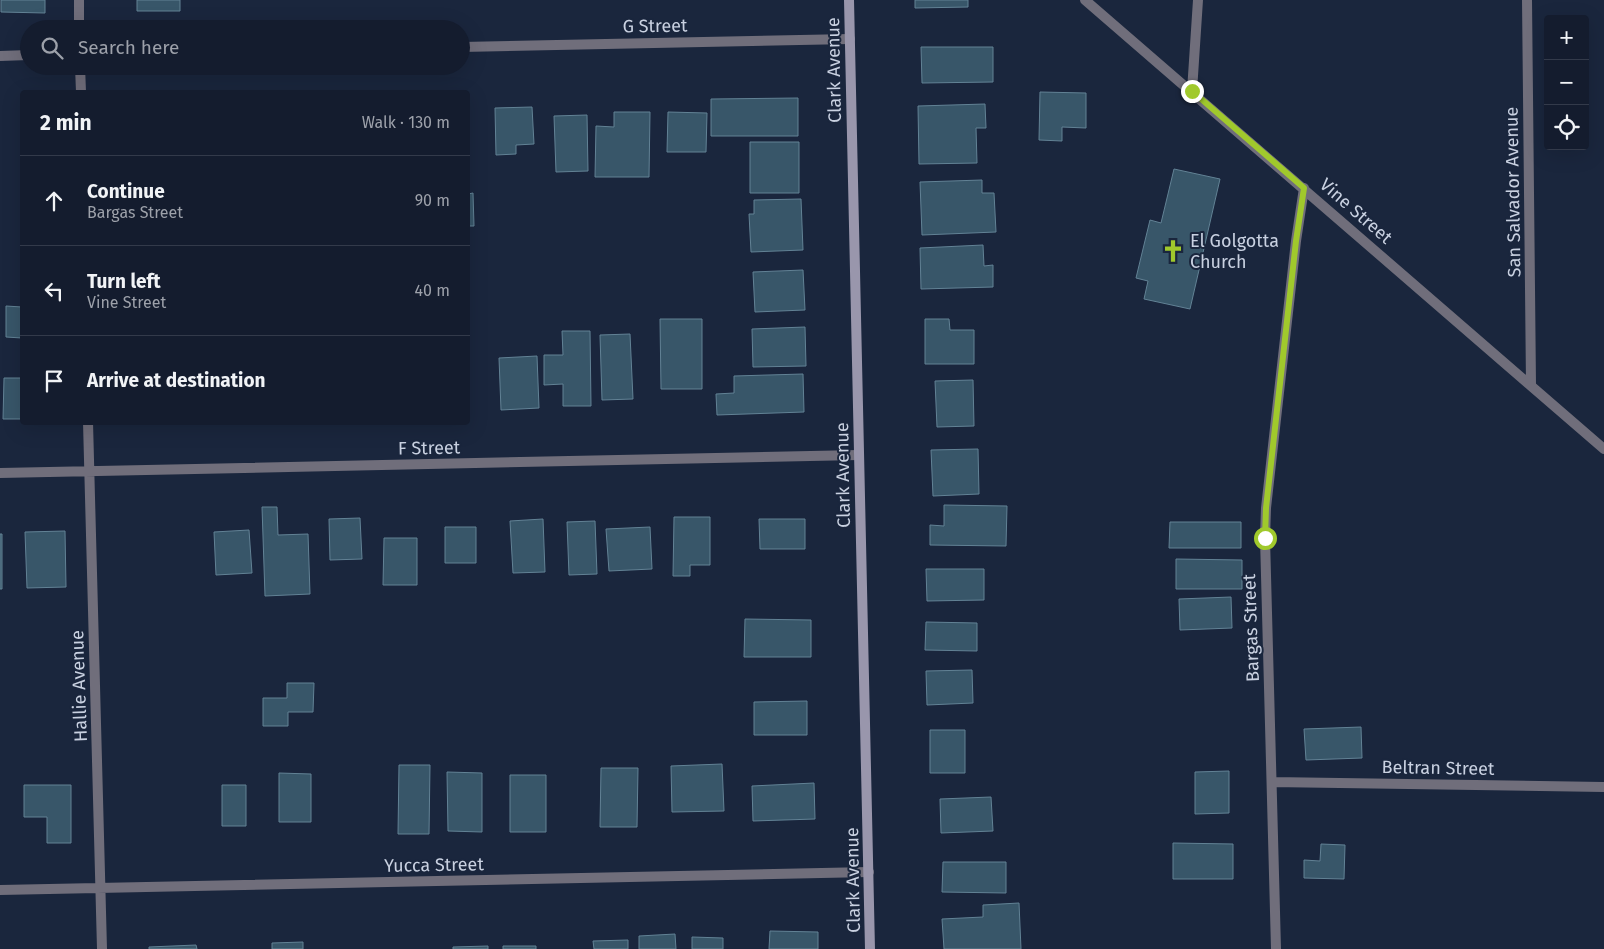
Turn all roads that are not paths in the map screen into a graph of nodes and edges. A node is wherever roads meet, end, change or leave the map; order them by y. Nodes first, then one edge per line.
1 (79, 0) edge
2 (849, 0) edge
3 (1085, 0) edge
4 (1198, 0) edge
5 (1528, 0) edge
6 (79, 20) edge
7 (850, 39) junction
8 (470, 46) edge
9 (20, 55) edge
10 (0, 56) edge
11 (80, 75) edge
12 (81, 90) edge
13 (1192, 91) junction
14 (1304, 188) junction
15 (1531, 385) junction
16 (88, 425) edge
17 (1604, 448) edge
18 (859, 455) junction
19 (89, 472) junction
20 (0, 474) edge
21 (1272, 782) junction
22 (1604, 787) edge
23 (869, 872) junction
24 (100, 888) junction
25 (0, 890) edge
26 (102, 949) edge
27 (870, 949) edge
28 (1276, 949) edge

1 - 6 street
2 - 7 street, Clark Avenue
3 - 13 street, Vine Street
4 - 13 street
5 - 15 street, San Salvador Avenue
7 - 8 street, G Street
7 - 18 street, Clark Avenue
9 - 10 street
11 - 12 street
13 - 14 street, Vine Street
14 - 15 street, Vine Street
14 - 21 street, Bargas Street
15 - 17 street, Vine Street
16 - 19 street, Hallie Avenue
18 - 19 street, F Street
18 - 23 street, Clark Avenue
19 - 20 street, F Street
19 - 24 street, Hallie Avenue
21 - 22 street, Beltran Street
21 - 28 street, Bargas Street
23 - 24 street, Yucca Street
23 - 27 street, Clark Avenue
24 - 25 street, Yucca Street
24 - 26 street, Hallie Avenue

